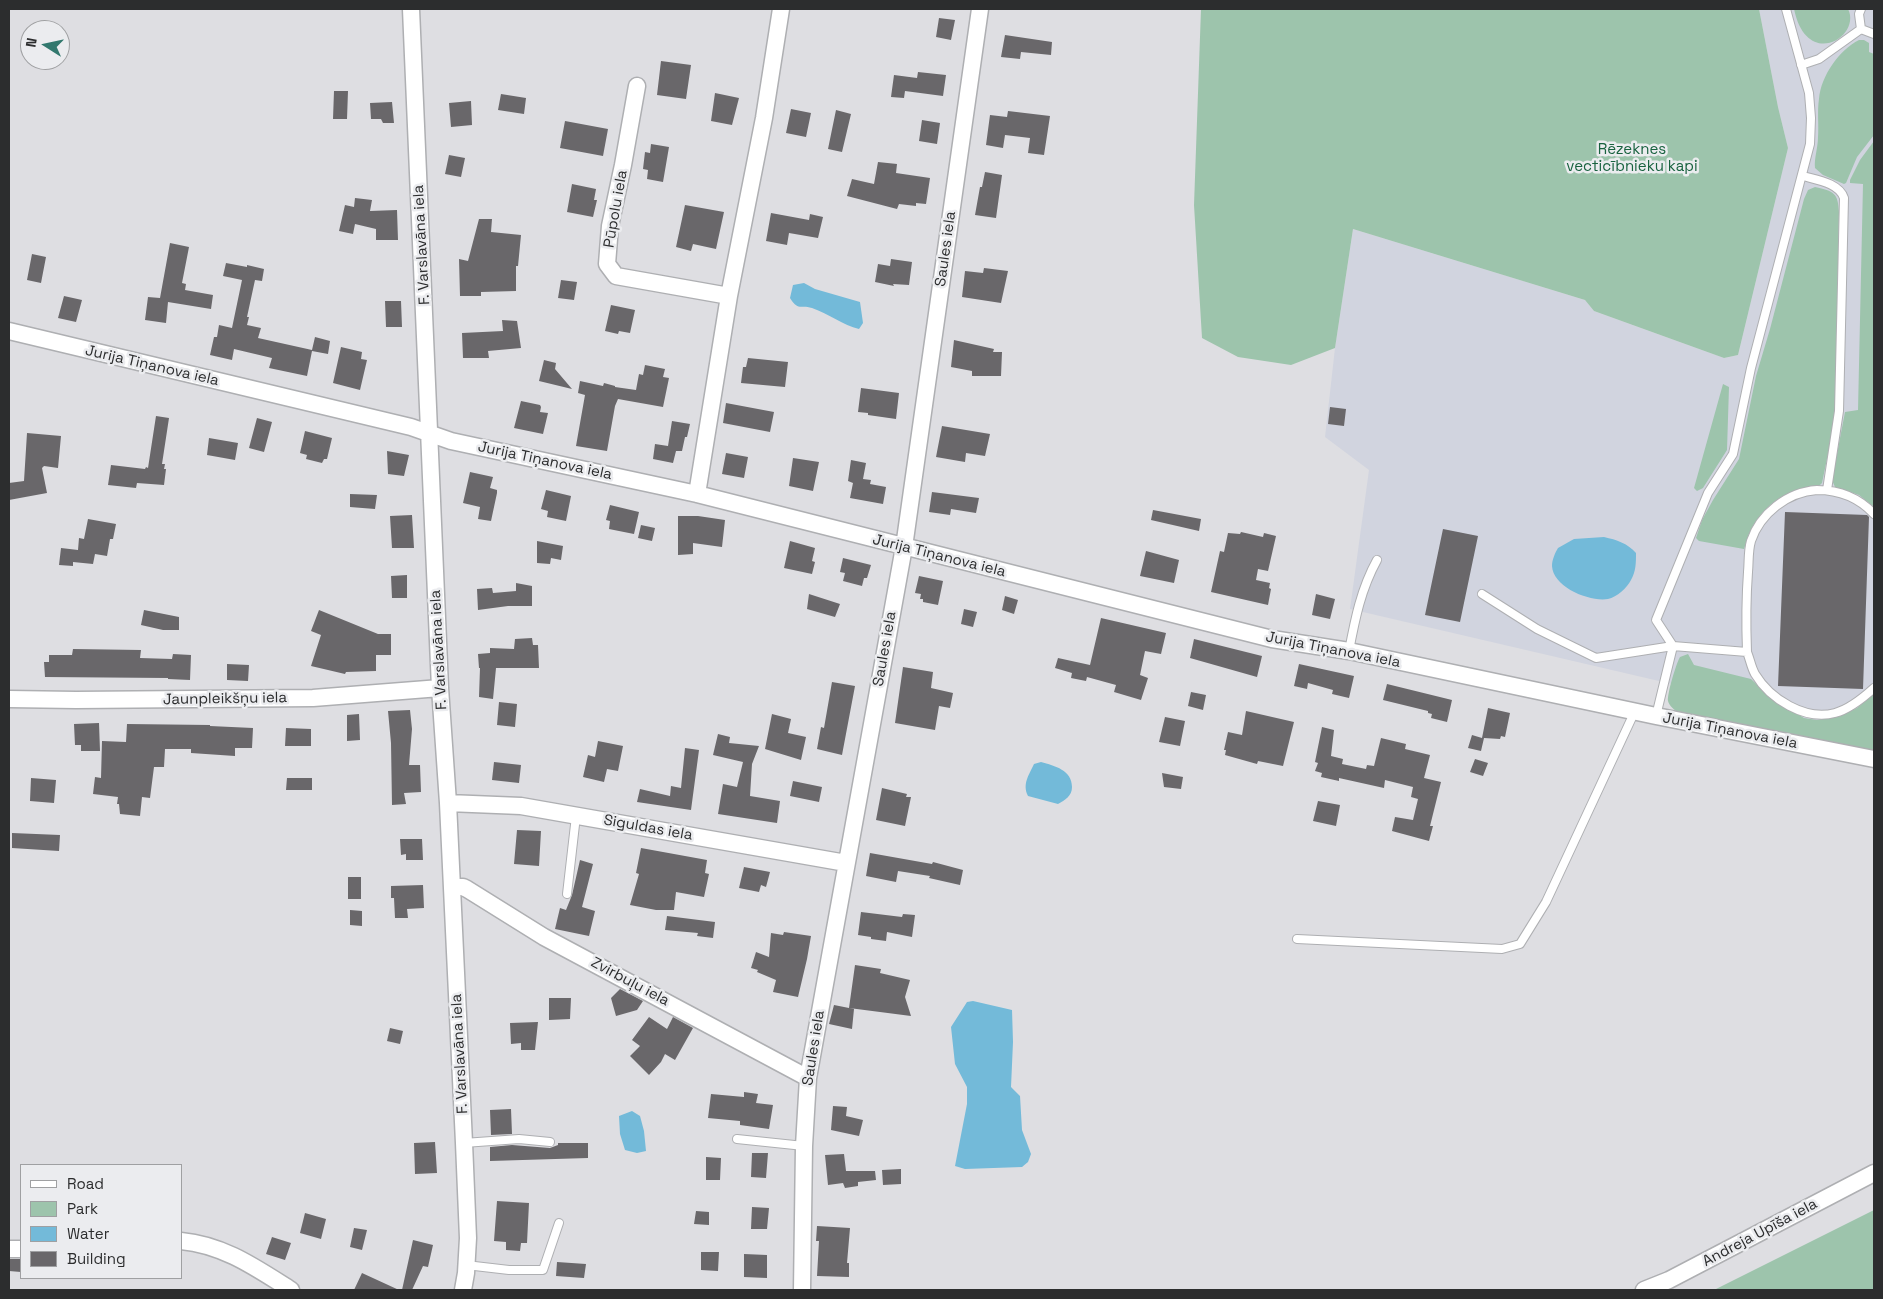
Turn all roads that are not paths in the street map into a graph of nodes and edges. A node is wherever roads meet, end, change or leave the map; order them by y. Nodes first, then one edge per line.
1 (411, 9) edge
2 (781, 9) edge
3 (980, 9) edge
4 (1786, 9) edge
5 (1861, 9) edge
6 (1861, 29) junction
7 (1874, 34) edge
8 (1801, 65) junction
9 (637, 86) dead end
10 (1803, 176) junction
11 (729, 296) junction
12 (9, 331) edge
13 (430, 433) junction
14 (1827, 490) junction
15 (697, 494) junction
16 (1874, 514) edge
17 (904, 547) junction
18 (1377, 560) dead end
19 (1482, 594) dead end
20 (1673, 646) junction
21 (1349, 651) junction
22 (1748, 652) junction
23 (440, 688) junction
24 (1874, 688) edge
25 (9, 699) edge
26 (1635, 711) junction
27 (1656, 716) junction
28 (1874, 759) edge
29 (448, 803) junction
30 (576, 816) junction
31 (846, 863) junction
32 (452, 887) junction
33 (567, 894) dead end
34 (1297, 939) dead end
35 (808, 1078) junction
36 (737, 1139) dead end
37 (550, 1142) dead end
38 (464, 1143) junction
39 (804, 1146) junction
40 (1874, 1173) edge
41 (559, 1223) dead end
42 (182, 1241) edge
43 (466, 1265) junction
44 (291, 1290) edge
45 (463, 1290) edge
46 (802, 1290) edge
47 (1644, 1290) edge

1 - 13 street, F. Varslavāna iela
2 - 11 street
3 - 17 street, Saules iela
4 - 8 lane
5 - 6 lane
6 - 7 lane
6 - 8 lane
8 - 10 lane
9 - 11 street, Pūpolu iela
10 - 14 lane
10 - 20 lane
11 - 15 street
12 - 13 street, Jurija Tiņanova iela
13 - 15 street, Jurija Tiņanova iela
13 - 23 street, F. Varslavāna iela
14 - 16 lane
14 - 22 lane
15 - 17 street, Jurija Tiņanova iela
17 - 21 street, Jurija Tiņanova iela
17 - 31 street, Saules iela
18 - 21 lane
19 - 20 lane
20 - 22 lane
20 - 27 lane
21 - 26 street, Jurija Tiņanova iela
22 - 24 lane
23 - 25 street, Jaunpleikšņu iela
23 - 29 street, F. Varslavāna iela
26 - 27 street, Jurija Tiņanova iela
26 - 34 lane
27 - 28 street, Jurija Tiņanova iela
29 - 30 street, Siguldas iela
29 - 32 street, F. Varslavāna iela
30 - 31 street, Siguldas iela
30 - 33 lane
31 - 35 street, Saules iela
32 - 35 street, Zvirbuļu iela
32 - 38 street, F. Varslavāna iela
35 - 39 street, Saules iela
36 - 39 lane
37 - 38 lane
38 - 43 street, F. Varslavāna iela
39 - 46 street, Saules iela
40 - 47 street, Andreja Upīša iela
41 - 43 lane
42 - 44 street
43 - 45 street, F. Varslavāna iela

